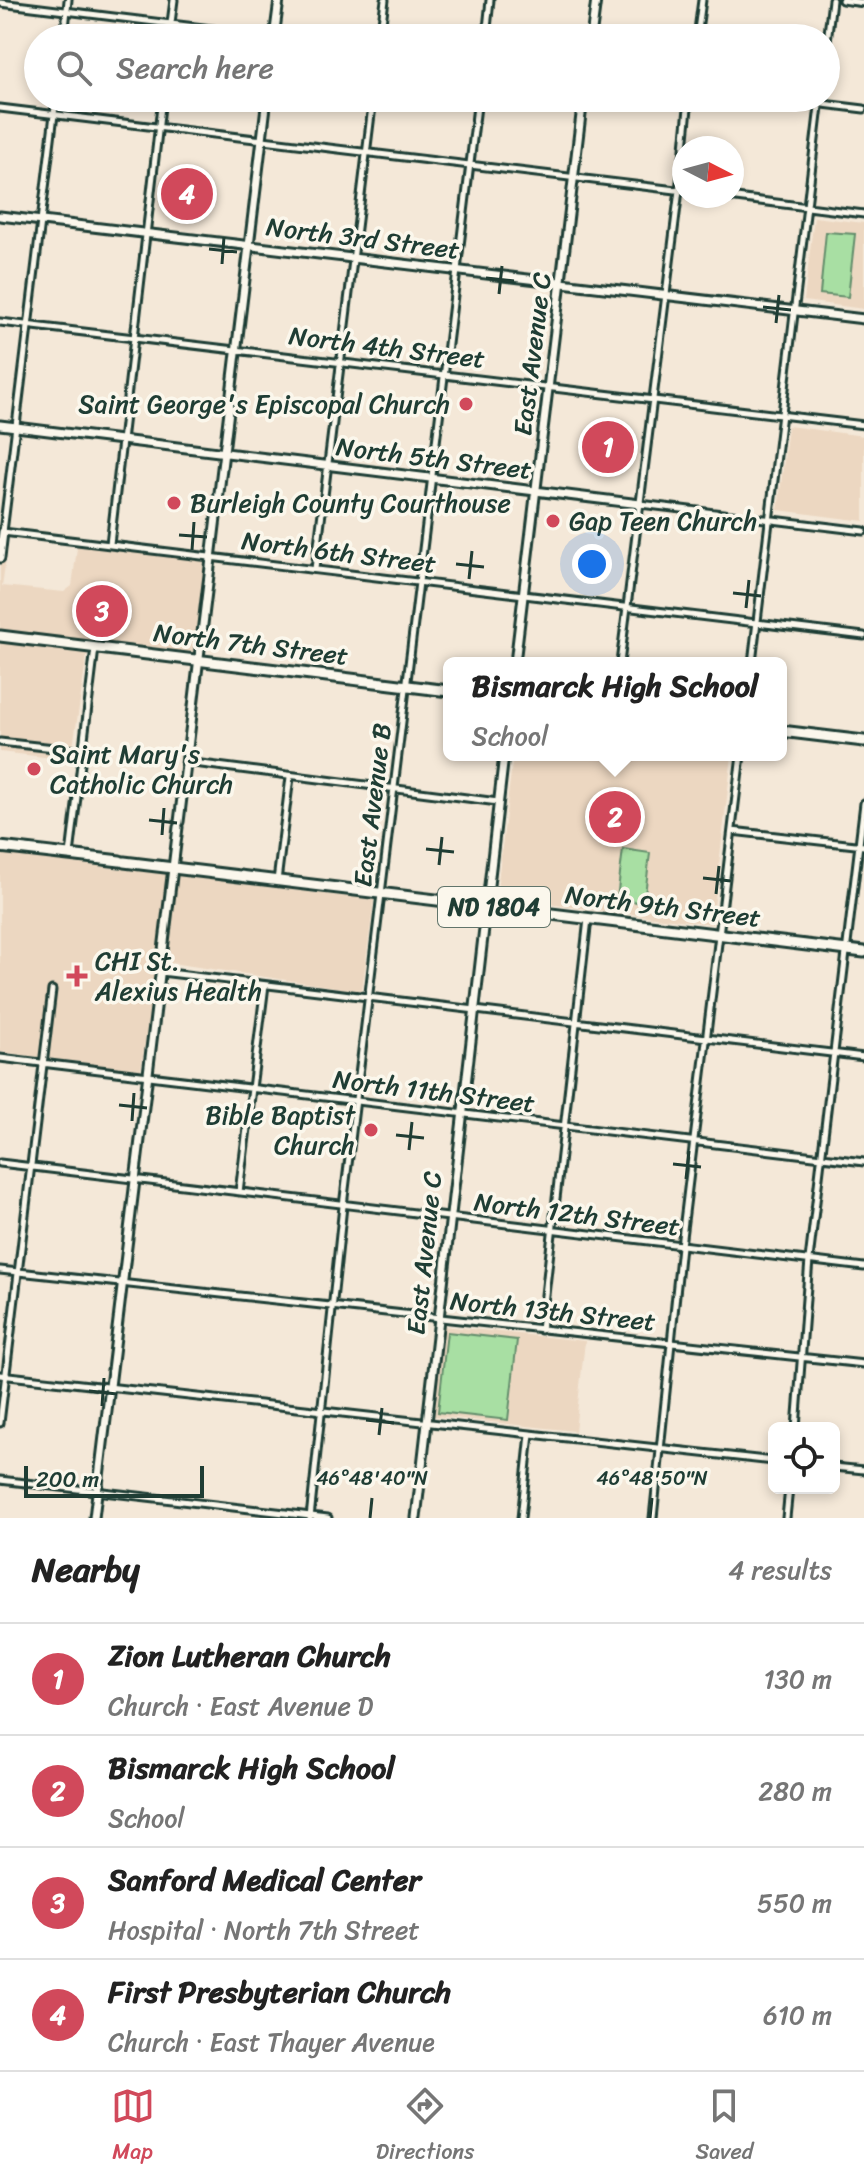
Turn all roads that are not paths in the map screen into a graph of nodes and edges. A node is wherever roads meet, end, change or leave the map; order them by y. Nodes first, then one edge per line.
1 (68, 0) edge
2 (174, 0) edge
3 (279, 0) edge
4 (385, 0) edge
5 (490, 0) edge
6 (596, 0) edge
7 (702, 0) edge
8 (832, 0) edge
9 (842, 0) edge
10 (0, 3) edge
11 (864, 3) edge
12 (67, 11) junction
13 (66, 24) edge
14 (171, 24) joint
15 (276, 24) edge
16 (382, 24) edge
17 (487, 24) edge
18 (593, 24) edge
19 (699, 24) edge
20 (829, 24) edge
21 (840, 105) edge
22 (0, 108) edge
23 (864, 109) edge
24 (24, 111) edge
25 (31, 112) edge
26 (54, 112) edge
27 (160, 112) edge
28 (265, 112) edge
29 (371, 112) edge
30 (476, 112) edge
31 (581, 112) edge
32 (688, 112) edge
33 (819, 112) edge
34 (54, 115) junction
35 (158, 128) junction
36 (685, 136) edge
37 (262, 141) junction
38 (366, 153) junction
39 (470, 166) junction
40 (574, 178) junction
41 (672, 190) edge
42 (744, 199) edge
43 (807, 207) junction
44 (679, 208) edge
45 (864, 214) edge
46 (0, 216) edge
47 (41, 221) junction
48 (145, 232) junction
49 (249, 245) junction
50 (353, 257) junction
51 (457, 269) junction
52 (561, 282) junction
53 (666, 295) junction
54 (794, 311) junction
55 (864, 319) edge
56 (0, 322) edge
57 (28, 325) junction
58 (134, 336) junction
59 (236, 348) junction
60 (341, 361) junction
61 (444, 374) junction
62 (549, 387) junction
63 (653, 399) junction
64 (781, 415) junction
65 (0, 425) edge
66 (864, 425) edge
67 (15, 427) junction
68 (121, 440) junction
69 (224, 453) junction
70 (328, 465) junction
71 (432, 478) junction
72 (536, 491) junction
73 (640, 504) junction
74 (769, 519) junction
75 (2, 531) edge
76 (864, 531) edge
77 (110, 544) junction
78 (212, 556) junction
79 (0, 558) edge
80 (315, 569) junction
81 (419, 583) junction
82 (524, 594) junction
83 (628, 607) junction
84 (757, 623) junction
85 (0, 636) edge
86 (864, 636) edge
87 (95, 647) junction
88 (516, 657) edge
89 (621, 657) edge
90 (753, 657) edge
91 (199, 660) junction
92 (407, 686) junction
93 (443, 690) edge
94 (787, 732) edge
95 (864, 741) edge
96 (0, 742) edge
97 (82, 751) junction
98 (503, 761) edge
99 (740, 761) edge
100 (186, 762) junction
101 (290, 777) junction
102 (394, 789) junction
103 (498, 802) junction
104 (864, 803) edge
105 (732, 831) junction
106 (862, 846) edge
107 (0, 847) edge
108 (70, 855) junction
109 (173, 868) junction
110 (277, 881) junction
111 (381, 893) junction
112 (486, 906) junction
113 (588, 918) junction
114 (719, 935) junction
115 (846, 950) junction
116 (864, 952) edge
117 (161, 972) junction
118 (265, 985) junction
119 (52, 990) dead end
120 (369, 997) junction
121 (473, 1010) junction
122 (577, 1023) junction
123 (707, 1038) junction
124 (832, 1054) junction
125 (864, 1057) edge
126 (0, 1058) edge
127 (44, 1063) junction
128 (148, 1076) junction
129 (252, 1088) junction
130 (356, 1102) junction
131 (460, 1114) junction
132 (565, 1127) junction
133 (695, 1143) junction
134 (821, 1157) junction
135 (864, 1162) edge
136 (0, 1163) edge
137 (31, 1167) junction
138 (135, 1180) junction
139 (239, 1192) junction
140 (343, 1206) junction
141 (448, 1218) junction
142 (552, 1231) junction
143 (681, 1246) junction
144 (809, 1260) junction
145 (864, 1267) edge
146 (0, 1270) edge
147 (18, 1272) junction
148 (122, 1285) junction
149 (332, 1308) junction
150 (437, 1319) junction
151 (541, 1330) junction
152 (672, 1344) junction
153 (803, 1358) junction
154 (864, 1364) edge
155 (3, 1375) edge
156 (110, 1388) junction
157 (321, 1412) junction
158 (797, 1422) edge
159 (0, 1423) edge
160 (426, 1423) junction
161 (530, 1434) junction
162 (661, 1448) junction
163 (768, 1460) edge
164 (840, 1468) edge
165 (864, 1470) edge
166 (0, 1480) edge
167 (97, 1492) junction
168 (788, 1494) edge
169 (310, 1517) edge
170 (94, 1518) edge
171 (328, 1518) edge
172 (416, 1518) edge
173 (521, 1518) edge
174 (653, 1518) edge
175 (786, 1518) edge

1 - 12 street
2 - 14 street
3 - 15 street
4 - 16 street
5 - 17 street
6 - 18 street
7 - 19 street
8 - 20 street
9 - 11 street
10 - 12 street
12 - 13 street
12 - 14 street
21 - 23 street
22 - 24 street
25 - 34 street
26 - 34 street
27 - 35 street
28 - 37 street
29 - 38 street
30 - 39 street, East Avenue B
31 - 40 street, East Avenue C
32 - 36 street
33 - 43 street
34 - 35 street
34 - 47 street
35 - 37 street
35 - 48 street
37 - 38 street
37 - 49 street
38 - 39 street
38 - 50 street
39 - 40 street
39 - 51 street, East Avenue B
40 - 41 street
40 - 52 street, East Avenue C
42 - 43 street
43 - 45 street
43 - 54 street
44 - 53 street
46 - 47 street, North 3rd Street
47 - 48 street, North 3rd Street
47 - 57 street
48 - 49 street, North 3rd Street
48 - 58 street
49 - 50 street, North 3rd Street
49 - 59 street
50 - 51 street, North 3rd Street
50 - 60 street
51 - 52 street, North 3rd Street
51 - 61 street, East Avenue B
52 - 53 street, North 3rd Street
52 - 62 street, East Avenue C
53 - 54 street, North 3rd Street
53 - 63 street
54 - 55 street, North 3rd Street
54 - 64 street
56 - 57 street, North 4th Street
57 - 58 street, North 4th Street
57 - 67 street
58 - 59 street, North 4th Street
58 - 68 street
59 - 60 street, North 4th Street
59 - 69 street
60 - 61 street, North 4th Street
60 - 70 street
61 - 62 street, North 4th Street
61 - 71 street, East Avenue B
62 - 63 street, North 4th Street
62 - 72 street, East Avenue C
63 - 64 street, North 4th Street
63 - 73 street
64 - 66 street, North 4th Street
64 - 74 street
65 - 67 street, North 5th Street
67 - 68 street, North 5th Street
67 - 75 street
68 - 69 street, North 5th Street
68 - 77 street
69 - 70 street, North 5th Street
69 - 78 street
70 - 71 street, North 5th Street
70 - 80 street
71 - 72 street, North 5th Street
71 - 81 street, East Avenue B
72 - 73 street, North 5th Street
72 - 82 street, East Avenue C
73 - 74 street, North 5th Street
73 - 83 street
74 - 76 street, North 5th Street
74 - 84 street
75 - 77 street, North 6th Street
75 - 79 street
77 - 78 street, North 6th Street
78 - 80 street, North 6th Street
78 - 91 street
80 - 81 street, North 6th Street
81 - 82 street, North 6th Street
81 - 92 street, East Avenue B
82 - 83 street, North 6th Street
82 - 88 street, East Avenue C
83 - 84 street, North 6th Street
83 - 89 street
84 - 86 street, North 6th Street
84 - 90 street
85 - 87 main road, North 7th Street
87 - 91 main road, North 7th Street
87 - 97 street
91 - 92 main road, North 7th Street
91 - 100 street
92 - 93 main road, North 7th Street
92 - 102 street, East Avenue B
94 - 95 main road
96 - 97 street
97 - 108 street
98 - 103 street, East Avenue C
99 - 105 street
100 - 101 street
100 - 109 street
101 - 102 street
101 - 110 street
102 - 103 street
102 - 111 street, East Avenue B
103 - 112 street, East Avenue C
104 - 106 street
105 - 106 street
105 - 114 street
106 - 115 street
107 - 108 main road, North 9th Street / ND 1804
108 - 109 main road, North 9th Street / ND 1804
109 - 110 main road, North 9th Street / ND 1804
109 - 117 street
110 - 111 main road, North 9th Street / ND 1804
111 - 112 main road, North 9th Street / ND 1804
111 - 120 street, East Avenue B
112 - 113 main road, North 9th Street / ND 1804
112 - 121 street, East Avenue C
113 - 114 main road, North 9th Street / ND 1804
113 - 122 street
114 - 115 main road, North 9th Street / ND 1804
114 - 123 street
115 - 116 main road, North 9th Street / ND 1804
115 - 124 street
117 - 118 street
117 - 128 street
118 - 120 street
118 - 129 street
119 - 127 street
120 - 121 street
120 - 130 street, East Avenue B
121 - 122 street
121 - 131 street, East Avenue C
122 - 123 street
122 - 132 street
123 - 124 street
123 - 133 street
124 - 125 street
124 - 134 street
126 - 127 street, North 11th Street
127 - 128 street, North 11th Street
127 - 137 street
128 - 129 street, North 11th Street
128 - 138 street
129 - 130 street, North 11th Street
129 - 139 street
130 - 131 street, North 11th Street
130 - 140 street, East Avenue B
131 - 132 street, North 11th Street
131 - 141 street, East Avenue C
132 - 133 street, North 11th Street
132 - 142 street
133 - 134 street, North 11th Street
133 - 143 street
134 - 135 street, North 11th Street
134 - 144 street
136 - 137 street, North 12th Street
137 - 138 street, North 12th Street
137 - 147 street
138 - 139 street, North 12th Street
138 - 148 street
139 - 140 street, North 12th Street
140 - 141 street, North 12th Street
140 - 149 street, East Avenue B
141 - 142 street, North 12th Street
141 - 150 street, East Avenue C
142 - 143 street, North 12th Street
142 - 151 street
143 - 144 street, North 12th Street
143 - 152 street
144 - 145 street, North 12th Street
144 - 153 street
146 - 147 street, North 13th Street
147 - 148 street, North 13th Street
147 - 155 street
148 - 149 street, North 13th Street
148 - 156 street
149 - 150 street, North 13th Street
149 - 157 street, East Avenue B
150 - 151 street, North 13th Street
150 - 160 street, East Avenue C
151 - 152 street, North 13th Street
152 - 153 street, North 13th Street
152 - 162 street
153 - 154 street, North 13th Street
153 - 158 street
155 - 156 street
155 - 159 street
156 - 157 street
156 - 167 street
157 - 160 street
157 - 169 street, East Avenue B
160 - 161 street
160 - 172 street, East Avenue C
161 - 162 street
161 - 173 street
162 - 163 street
162 - 174 street
164 - 165 street
166 - 167 street
167 - 169 street
167 - 170 street
168 - 175 street
169 - 171 street

